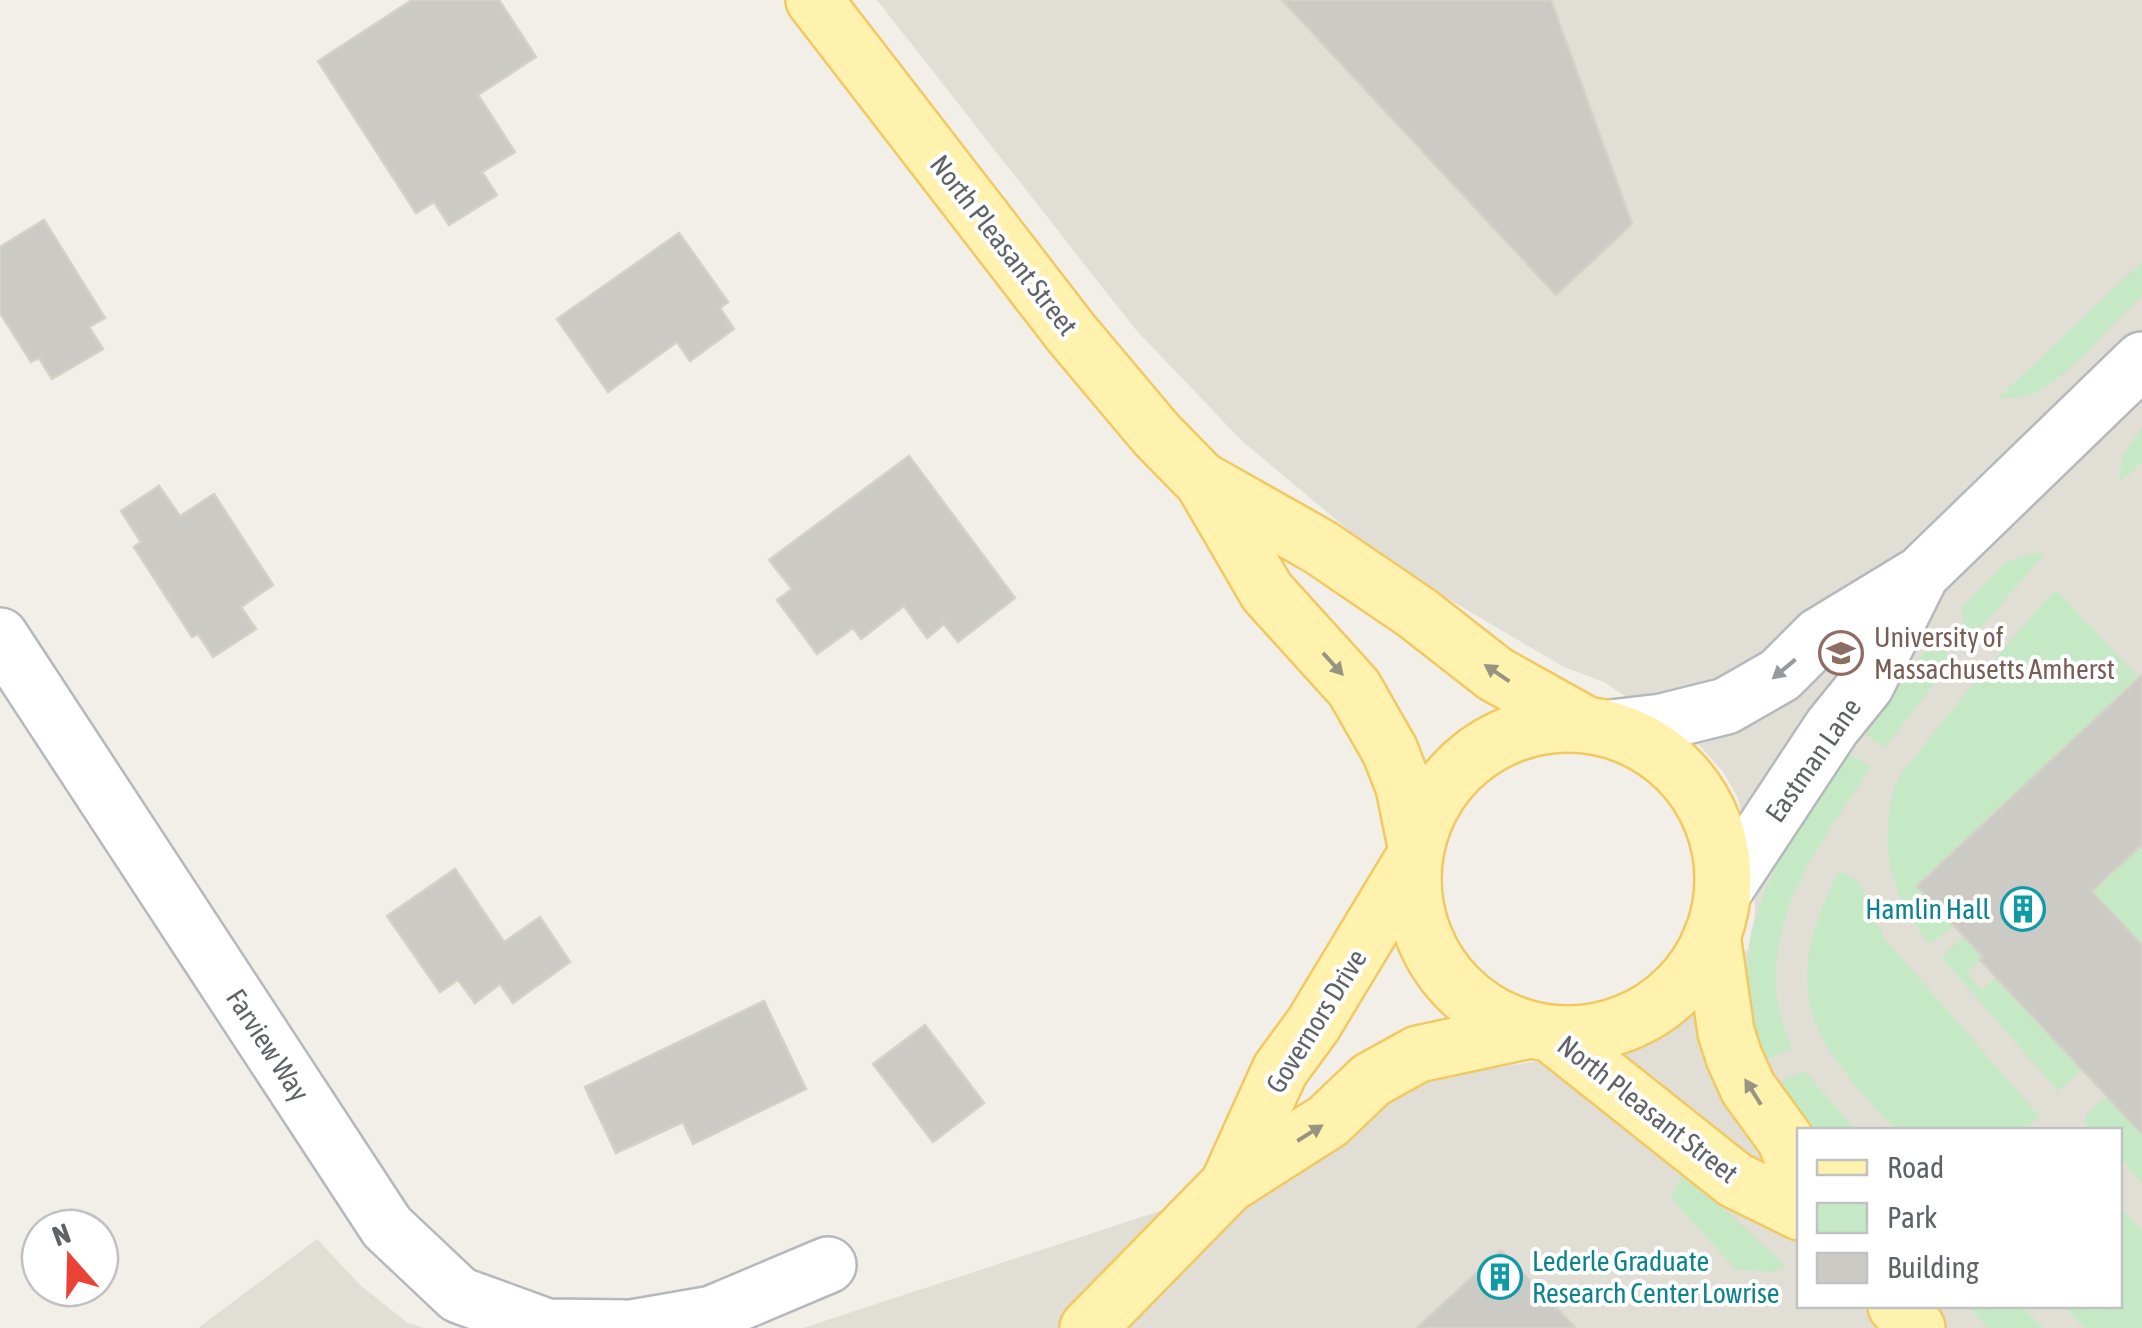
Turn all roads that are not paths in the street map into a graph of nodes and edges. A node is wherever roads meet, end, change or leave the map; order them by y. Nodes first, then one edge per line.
1 (814, 0) edge
2 (2142, 360) edge
3 (1204, 482) junction
4 (1920, 574) junction
5 (0, 636) edge
6 (1596, 725) junction
7 (1414, 852) junction
8 (1719, 912) junction
9 (1540, 1032) junction
10 (1797, 1169) edge
11 (1228, 1185) junction
12 (1797, 1211) edge
13 (828, 1264) dead end
14 (1898, 1308) edge
15 (628, 1328) edge
16 (1088, 1328) edge
17 (1917, 1328) edge

1 - 3 main road, North Pleasant Street
2 - 4 street, Eastman Lane
6 -> 3 main road, North Pleasant Street
3 -> 7 main road, North Pleasant Street
4 -> 6 street, Eastman Lane
4 - 8 street, Eastman Lane
5 - 15 street, Farview Way
6 - 7 main road
6 - 8 main road
7 - 9 main road
7 - 11 main road, Governors Drive
8 - 9 main road
10 -> 8 main road
11 -> 9 main road, Governors Drive
9 - 12 main road, North Pleasant Street
11 - 16 main road, Governors Drive
13 - 15 street, Farview Way
14 - 17 main road

